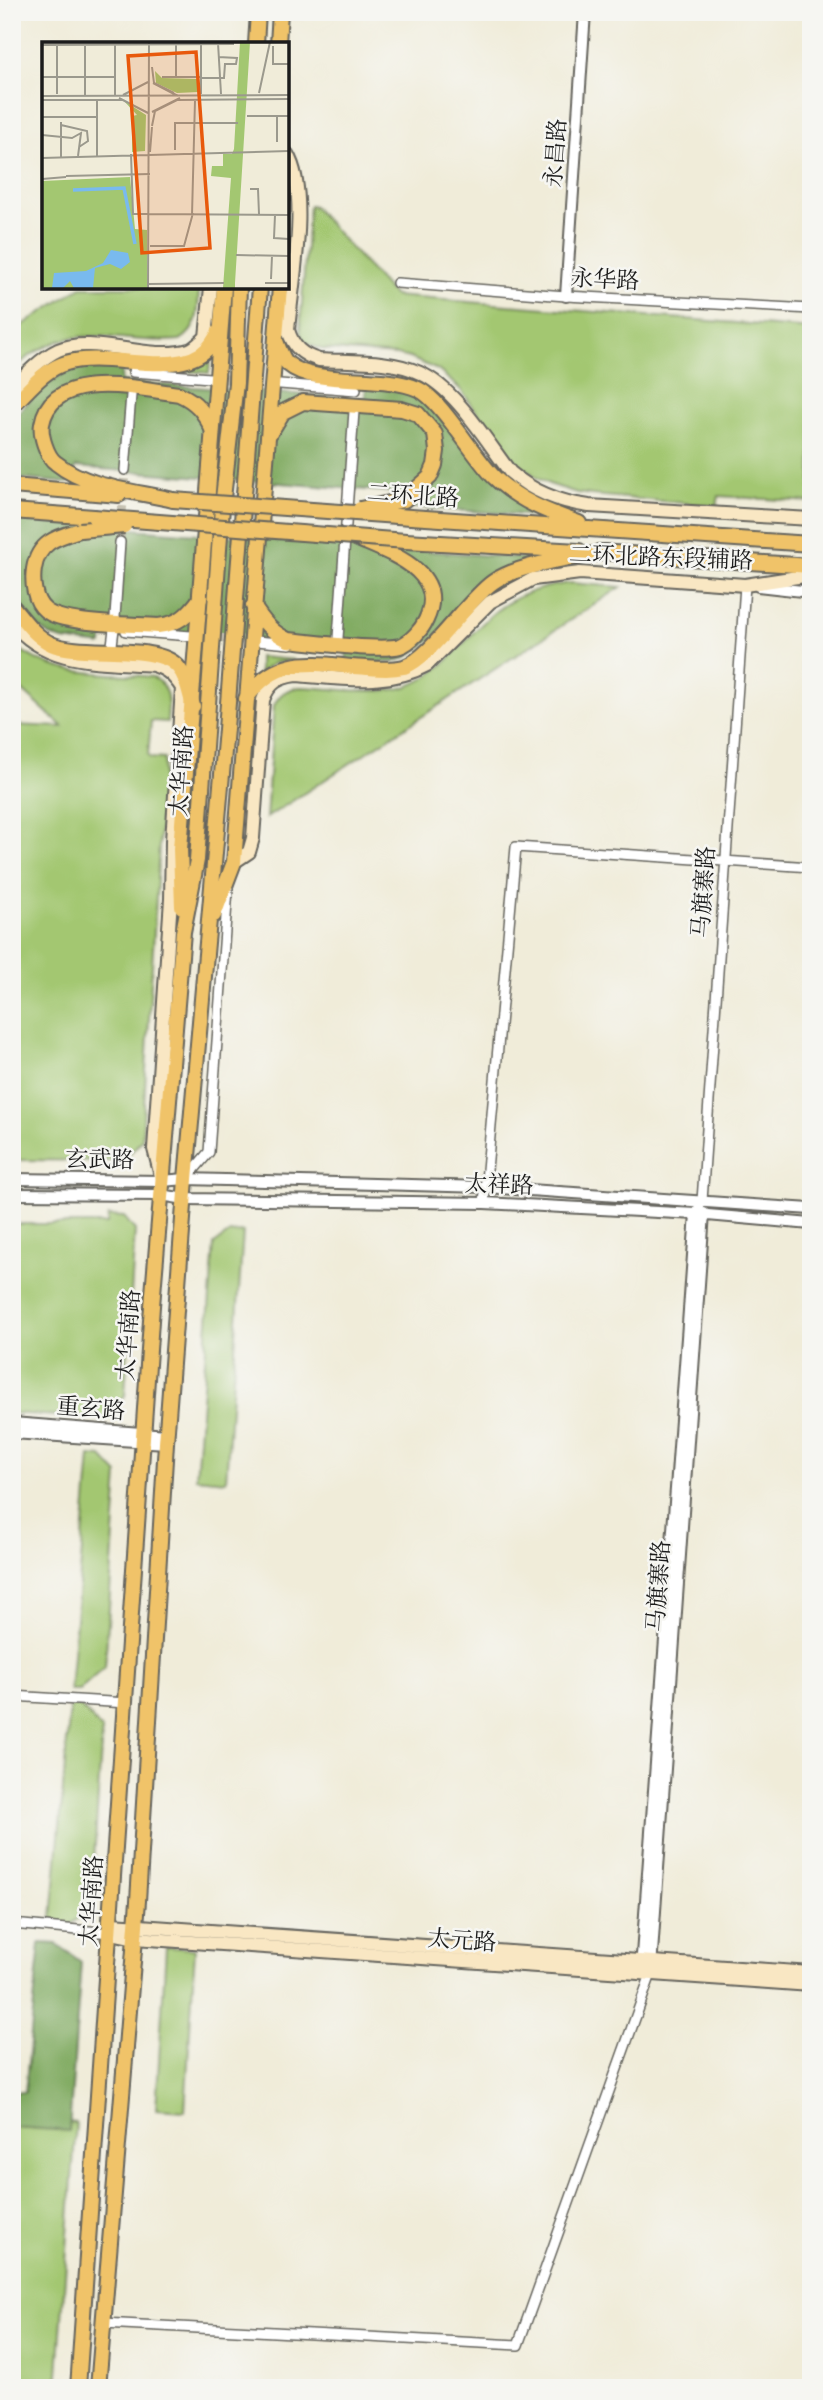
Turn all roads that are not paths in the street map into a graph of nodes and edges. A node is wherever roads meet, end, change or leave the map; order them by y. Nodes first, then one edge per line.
1 (258, 12) edge
2 (280, 12) edge
3 (585, 12) edge
4 (256, 42) edge
5 (278, 42) edge
6 (289, 157) edge
7 (397, 283) dead end
8 (211, 289) edge
9 (224, 289) edge
10 (239, 289) edge
11 (260, 289) edge
12 (280, 289) edge
13 (566, 296) junction
14 (811, 309) edge
15 (220, 330) junction
16 (276, 341) junction
17 (133, 373) dead end
18 (210, 378) tunnel mouth
19 (279, 384) tunnel mouth
20 (12, 389) edge
21 (356, 391) dead end
22 (131, 396) dead end
23 (12, 406) edge
24 (354, 411) dead end
25 (212, 429) junction
26 (270, 433) junction
27 (125, 470) tunnel mouth
28 (12, 486) edge
29 (173, 500) junction
30 (12, 511) edge
31 (339, 513) junction
32 (811, 519) edge
33 (173, 522) junction
34 (597, 530) junction
35 (352, 536) junction
36 (120, 542) tunnel mouth
37 (811, 544) edge
38 (607, 552) junction
39 (811, 566) edge
40 (811, 575) edge
41 (745, 585) junction
42 (811, 592) edge
43 (200, 599) junction
44 (12, 606) edge
45 (253, 606) junction
46 (115, 617) dead end
47 (12, 622) edge
48 (191, 636) tunnel mouth
49 (256, 641) tunnel mouth
50 (338, 644) junction
51 (112, 645) dead end
52 (337, 660) dead end
53 (246, 699) junction
54 (193, 706) junction
55 (727, 861) junction
56 (811, 867) edge
57 (231, 868) junction
58 (183, 932) junction
59 (207, 933) junction
60 (12, 1179) edge
61 (186, 1179) junction
62 (485, 1187) junction
63 (162, 1188) junction
64 (12, 1194) edge
65 (185, 1199) junction
66 (702, 1201) junction
67 (484, 1203) junction
68 (811, 1209) edge
69 (701, 1215) junction
70 (811, 1224) edge
71 (12, 1423) edge
72 (12, 1433) edge
73 (143, 1438) junction
74 (166, 1439) junction
75 (12, 1696) edge
76 (127, 1703) junction
77 (12, 1924) edge
78 (111, 1928) junction
79 (135, 1932) junction
80 (646, 1968) junction
81 (811, 1973) edge
82 (811, 1985) edge
83 (103, 2323) junction
84 (78, 2388) edge
85 (98, 2388) edge

1 - 4 main road
2 - 5 main road
3 - 13 street, 永昌路
6 - 32 main road, 二环北路东段辅路
7 - 13 street, 永华路
8 - 20 main road
9 - 15 main road
10 - 58 main road, 太华南路
11 - 59 main road, 太华南路
12 - 16 main road
13 - 14 street, 永华路
15 - 23 main road
15 - 25 main road
16 - 26 main road
16 - 34 main road
17 - 18 street
19 - 21 street
22 - 27 street
24 - 50 street
25 - 29 main road
25 - 43 main road
26 - 31 main road, bridge
26 - 45 main road
28 - 29 main road, 二环北路
29 - 31 main road, 二环北路, bridge
30 - 33 main road, 二环北路, bridge
31 - 34 main road, 二环北路, bridge
33 - 35 main road, 二环北路, bridge
33 - 43 main road, bridge
34 - 37 main road, 二环北路
35 - 38 main road, 二环北路, bridge
35 - 45 main road, bridge
36 - 46 street
38 - 39 main road, 二环北路
38 - 53 main road
40 - 41 main road, 二环北路东段辅路
41 - 42 street
41 - 55 street, 马旗寨路
41 - 57 main road, 二环北路东段辅路
43 - 54 main road
44 - 54 main road
45 - 53 main road
47 - 63 main road
48 - 51 street
49 - 50 street
50 - 52 street
53 - 57 main road
54 - 58 main road
55 - 56 street
55 - 62 street
55 - 66 street, 马旗寨路
57 - 59 main road
57 - 61 street
58 - 63 main road, 太华南路
59 - 61 main road, 太华南路
60 - 63 street, 玄武路
61 - 62 street, 太祥路
61 - 63 street, 玄武路
61 - 65 main road, 太华南路
62 - 66 street, 太祥路
62 - 67 street
63 - 64 street, 玄武路
63 - 65 street, 玄武路
63 - 73 main road, 太华南路
65 - 67 street, 太祥路
65 - 74 main road, 太华南路
66 - 68 street, 太祥路
66 - 69 street, 马旗寨路
67 - 69 street, 太祥路
69 - 70 street, 太祥路
69 - 80 street, 马旗寨路
71 - 73 street, 重玄路
72 - 73 street, 重玄路
73 - 74 street, 重玄路
73 - 76 main road, 太华南路
74 - 79 main road, 太华南路
75 - 76 street
76 - 78 main road, 太华南路
77 - 78 street
78 - 79 main road, 太元路
78 - 84 main road, 太华南路
79 - 80 main road, 太元路
79 - 83 main road, 太华南路
80 - 81 main road, 太元路
80 - 82 main road, 太元路
80 - 83 street
83 - 85 main road, 太华南路

